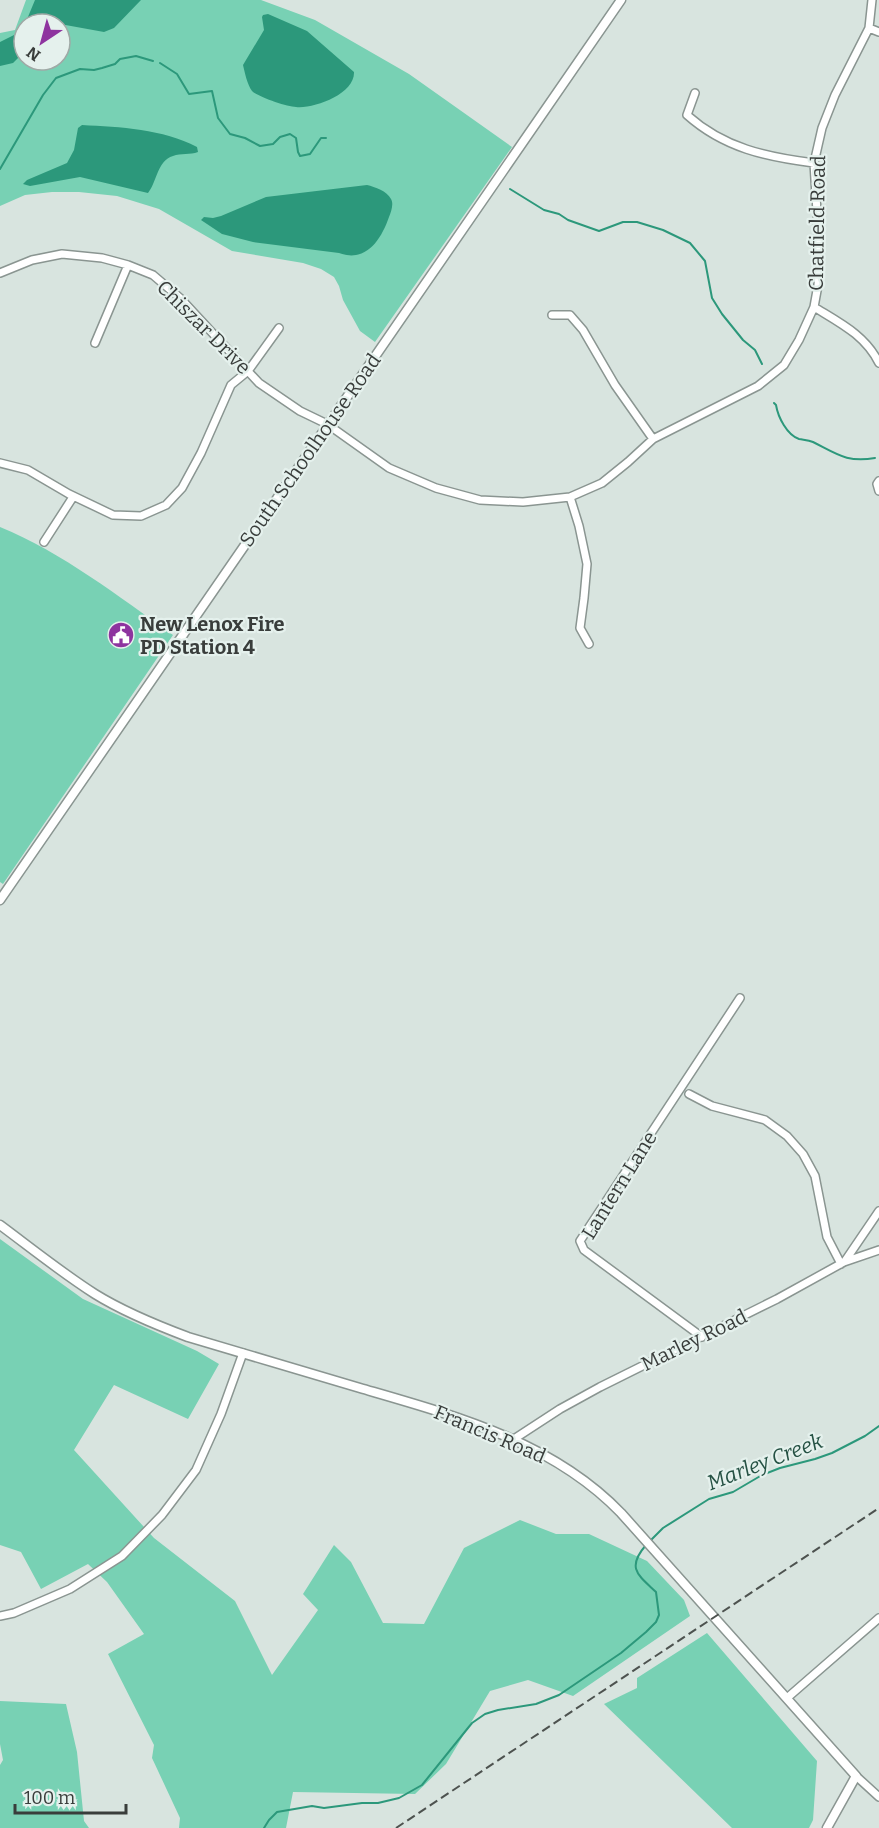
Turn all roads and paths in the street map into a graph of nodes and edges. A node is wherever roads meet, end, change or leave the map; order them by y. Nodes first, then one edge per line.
1 (621, 0) edge
2 (872, 0) edge
3 (869, 28) junction
4 (879, 32) edge
5 (695, 93) dead end
6 (814, 163) junction
7 (128, 265) junction
8 (0, 273) edge
9 (814, 307) junction
10 (552, 315) dead end
11 (279, 328) dead end
12 (95, 343) dead end
13 (879, 363) edge
14 (248, 371) junction
15 (327, 424) junction
16 (653, 439) junction
17 (0, 463) edge
18 (879, 481) edge
19 (879, 491) edge
20 (74, 496) junction
21 (570, 497) junction
22 (44, 542) dead end
23 (589, 644) dead end
24 (0, 900) edge
25 (740, 998) dead end
26 (689, 1094) dead end
27 (879, 1211) edge
28 (0, 1225) edge
29 (879, 1250) edge
30 (842, 1263) junction
31 (702, 1336) junction
32 (243, 1353) junction
33 (514, 1439) junction
34 (0, 1616) edge
35 (879, 1618) edge
36 (787, 1698) junction
37 (856, 1776) junction
38 (879, 1797) edge
39 (827, 1828) edge

1 - 15 street, South Schoolhouse Road
2 - 3 street, Chatfield Road
3 - 4 street
3 - 6 street, Chatfield Road
5 - 6 street
6 - 9 street, Chatfield Road
7 - 8 street, Chiszar Drive
7 - 12 street
7 - 14 street, Chiszar Drive
9 - 13 street
9 - 16 street, Chatfield Road
10 - 16 street
11 - 14 street
14 - 15 street, Chiszar Drive
14 - 20 street
15 - 21 street, Chatfield Road
15 - 24 street, South Schoolhouse Road
16 - 21 street, Chatfield Road
17 - 20 street
18 - 19 street
20 - 22 street
21 - 23 street
25 - 31 street, Lantern Lane
26 - 30 street
27 - 30 street
28 - 32 street, Francis Road
29 - 30 street, Marley Road
30 - 31 street, Marley Road
31 - 33 street, Marley Road
32 - 33 street, Francis Road
32 - 34 street
33 - 36 street, Francis Road
35 - 36 street
36 - 37 street, Francis Road
37 - 38 street, Francis Road
37 - 39 street

